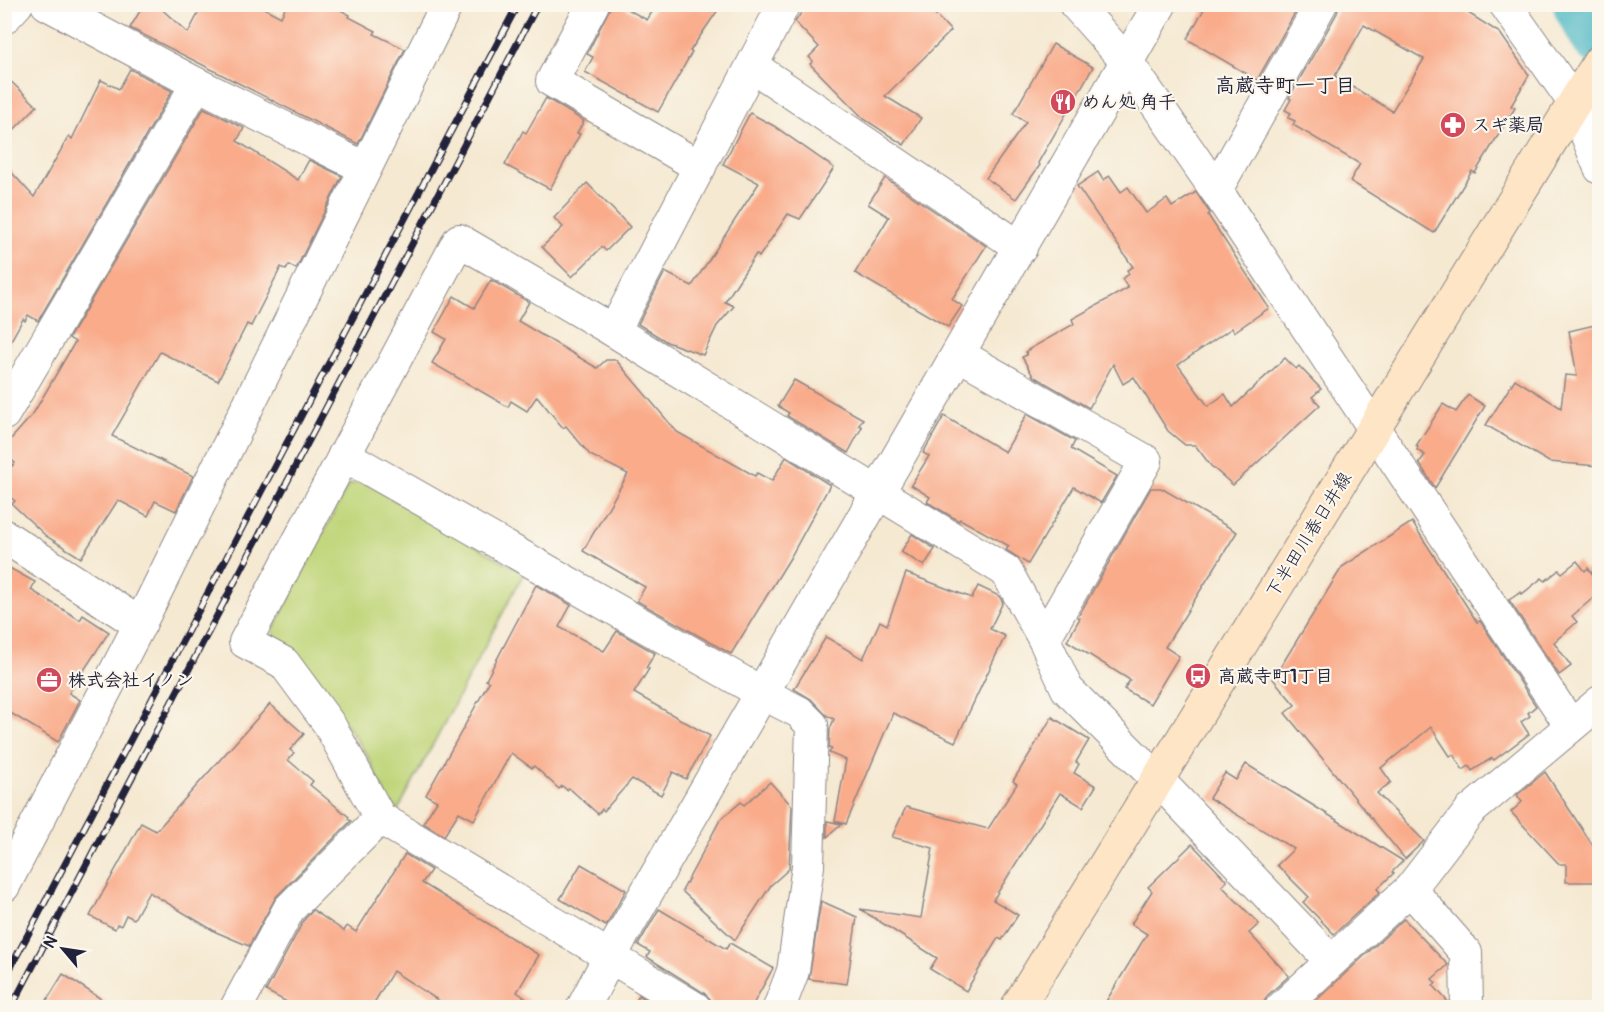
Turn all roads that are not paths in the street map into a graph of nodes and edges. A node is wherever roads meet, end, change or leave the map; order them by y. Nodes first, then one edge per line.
1 (17, 4) edge
2 (47, 4) edge
3 (447, 4) edge
4 (593, 4) edge
5 (784, 4) edge
6 (1075, 4) edge
7 (1160, 4) edge
8 (1322, 4) edge
9 (1505, 4) edge
10 (4, 18) edge
11 (1599, 61) edge
12 (1127, 62) junction
13 (752, 66) junction
14 (197, 84) junction
15 (1576, 96) junction
16 (700, 167) junction
17 (365, 168) junction
18 (1599, 168) edge
19 (1216, 190) junction
20 (1021, 248) junction
21 (614, 331) junction
22 (957, 354) junction
23 (4, 414) edge
24 (1374, 428) junction
25 (344, 454) junction
26 (878, 492) junction
27 (4, 536) edge
28 (140, 624) junction
29 (1044, 639) junction
30 (762, 693) junction
31 (1599, 702) edge
32 (1571, 726) junction
33 (1158, 780) junction
34 (380, 818) junction
35 (4, 886) edge
36 (1410, 889) junction
37 (610, 956) junction
38 (1331, 961) junction
39 (236, 1008) edge
40 (584, 1008) edge
41 (695, 1008) edge
42 (779, 1008) edge
43 (1017, 1008) edge
44 (1281, 1008) edge
45 (1467, 1008) edge

1 - 10 street
2 - 14 street
3 - 17 street
4 - 16 street
5 - 13 street
6 - 12 street
7 - 12 street
8 - 19 street
9 - 15 street
11 - 15 main road, 下半田川春日井線
12 - 19 street
12 - 20 street
13 - 16 street
13 - 20 street
14 - 17 street
14 - 23 street
15 - 18 street
15 - 24 main road, 下半田川春日井線
16 - 21 street
17 - 28 street
19 - 24 street
20 - 22 street
21 - 25 street
21 - 26 street
22 - 26 street
22 - 29 street
24 - 32 street
24 - 33 main road, 下半田川春日井線
25 - 30 street
25 - 34 street
26 - 29 street
26 - 30 street
27 - 28 street
28 - 35 street
29 - 33 street
30 - 37 street
30 - 42 street
31 - 32 street
32 - 36 street
33 - 38 street
33 - 43 main road, 下半田川春日井線
34 - 37 street
34 - 39 street
36 - 38 street
36 - 45 street
37 - 40 street
37 - 41 street
38 - 44 street

